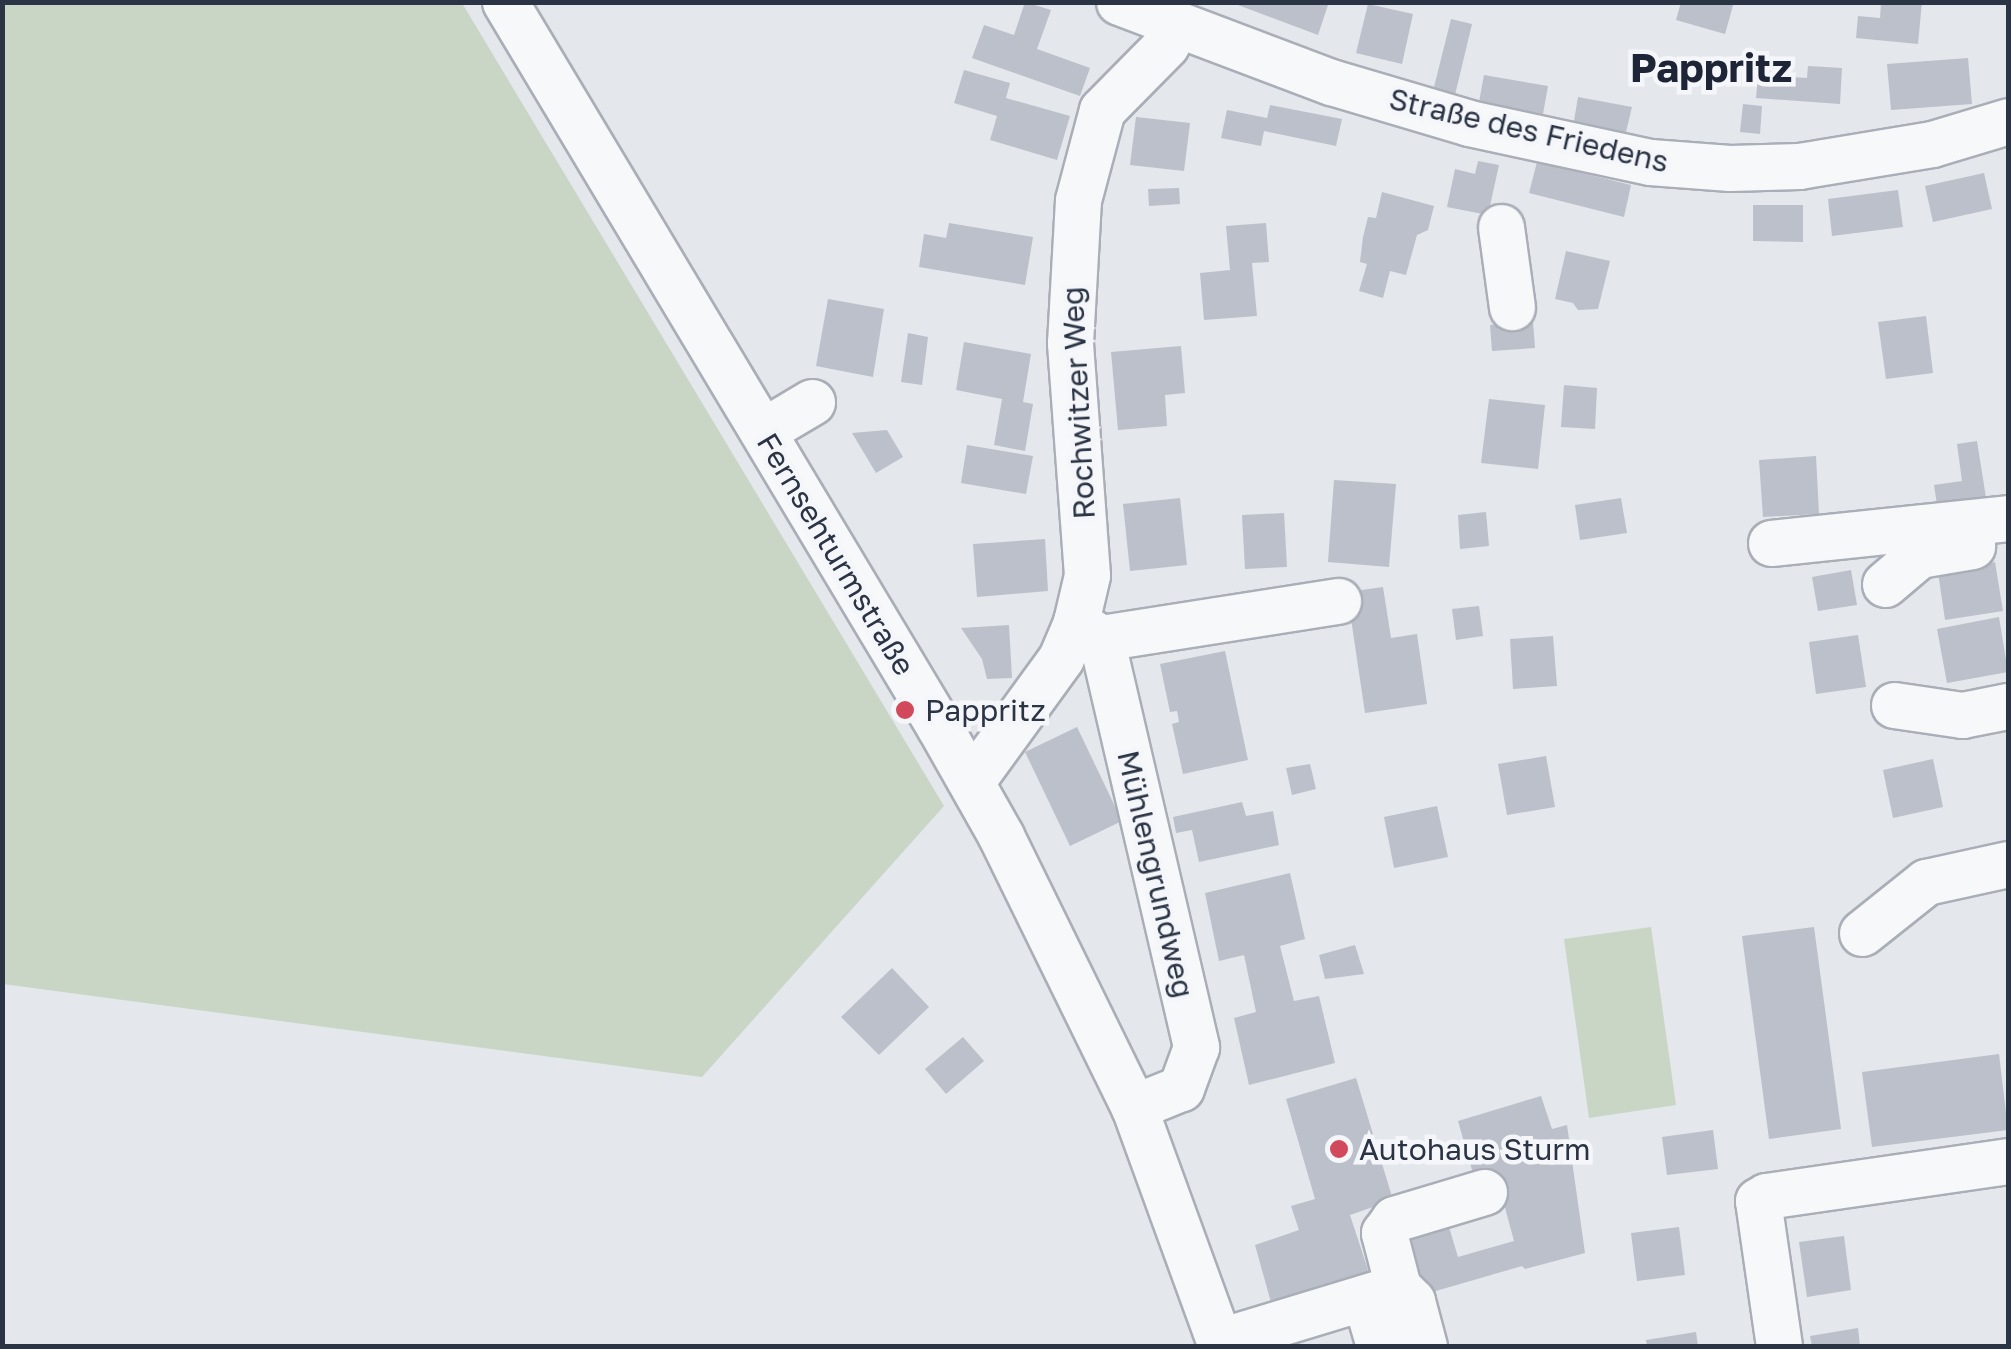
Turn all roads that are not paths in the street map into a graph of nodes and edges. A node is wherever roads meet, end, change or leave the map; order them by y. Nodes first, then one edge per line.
1 (505, 2) edge
2 (1119, 2) edge
3 (1177, 24) junction
4 (2008, 121) edge
5 (1501, 227) dead end
6 (1512, 307) dead end
7 (812, 402) dead end
8 (763, 431) junction
9 (2008, 518) edge
10 (1771, 542) dead end
11 (2008, 546) edge
12 (1885, 584) dead end
13 (1338, 601) dead end
14 (1089, 630) junction
15 (1894, 706) dead end
16 (2008, 706) edge
17 (971, 782) junction
18 (2008, 864) edge
19 (1862, 933) dead end
20 (1134, 1107) junction
21 (2008, 1161) edge
22 (1484, 1192) dead end
23 (1381, 1293) junction
24 (1221, 1344) edge
25 (1378, 1346) edge
26 (1424, 1346) edge
27 (1779, 1346) edge

1 - 8 street, Fernsehturmstraße
2 - 3 street, Straße des Friedens
3 - 4 street, Straße des Friedens
3 - 14 street, Rochwitzer Weg
5 - 6 street
7 - 8 street
8 - 17 street, Fernsehturmstraße
9 - 10 street
11 - 12 street
13 - 14 street
14 - 17 street, Rochwitzer Weg
14 - 20 street, Mühlengrundweg
15 - 16 street
17 - 20 street, Fernsehturmstraße
18 - 19 street
20 - 24 street, Fernsehturmstraße
21 - 27 street
22 - 23 street
23 - 24 street
23 - 25 street
23 - 26 street

